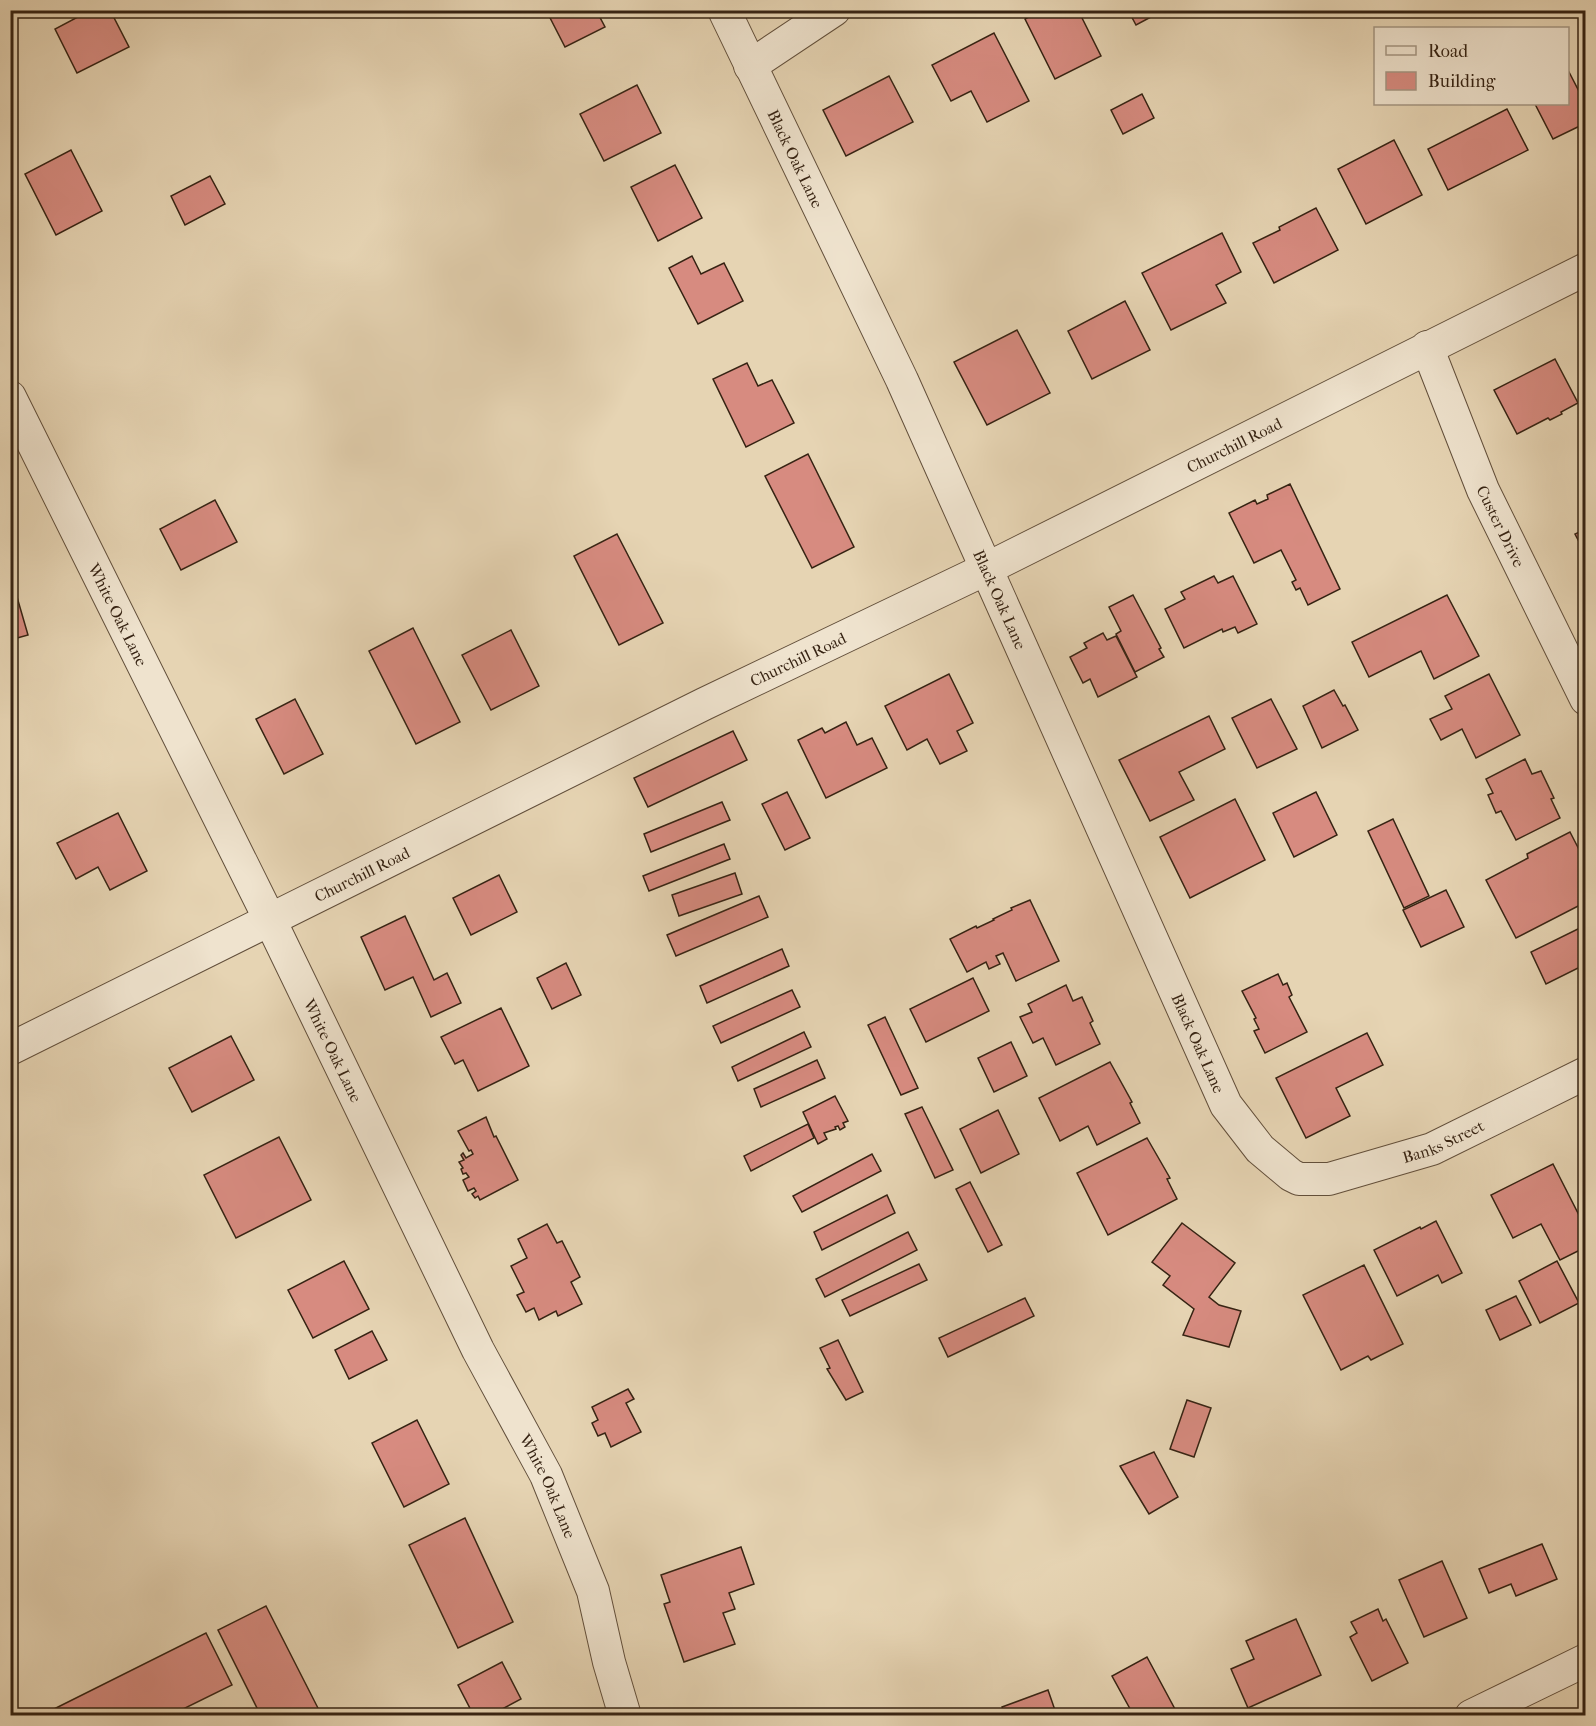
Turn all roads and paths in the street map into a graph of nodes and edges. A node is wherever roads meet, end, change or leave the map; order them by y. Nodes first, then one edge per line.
1 (724, 10) edge
2 (834, 10) edge
3 (750, 66) junction
4 (1586, 269) edge
5 (1428, 347) junction
6 (10, 397) edge
7 (986, 569) junction
8 (1586, 699) edge
9 (270, 920) junction
10 (10, 1049) edge
11 (1586, 1073) edge
12 (1291, 1175) joint
13 (1586, 1660) edge
14 (625, 1716) edge
15 (1471, 1716) edge

1 - 3 street, Black Oak Lane
2 - 3 street
3 - 7 street, Black Oak Lane
4 - 5 street, Churchill Road
5 - 7 street, Churchill Road
5 - 8 street, Custer Drive
6 - 9 street, White Oak Lane
7 - 9 street, Churchill Road
7 - 12 street, Black Oak Lane
9 - 10 street, Churchill Road
9 - 14 street, White Oak Lane
11 - 12 street, Banks Street
13 - 15 street

